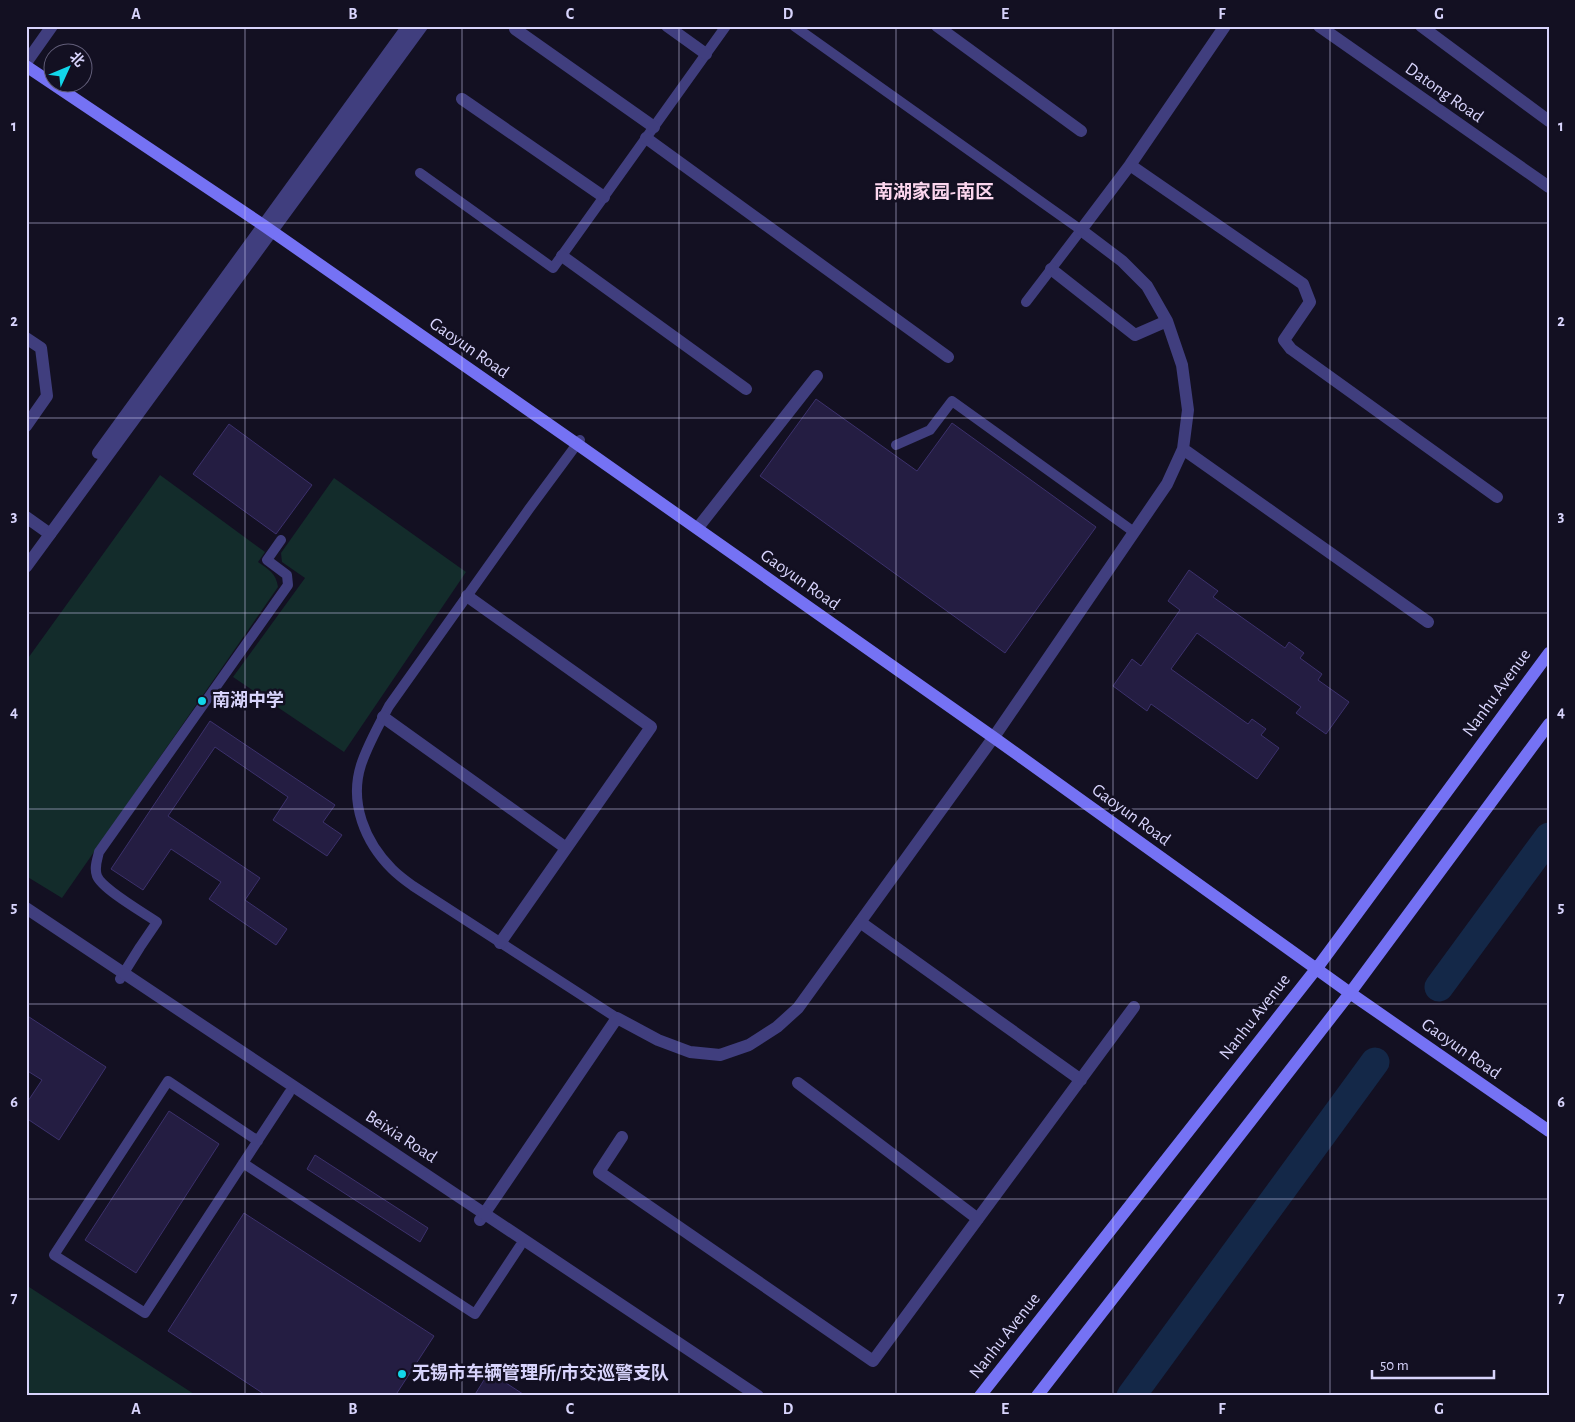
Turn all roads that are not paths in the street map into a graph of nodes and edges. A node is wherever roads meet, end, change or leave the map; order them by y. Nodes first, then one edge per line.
1 (52, 26) edge
2 (408, 26) edge
3 (422, 26) edge
4 (667, 26) edge
5 (726, 26) edge
6 (794, 26) edge
7 (936, 26) edge
8 (1225, 26) edge
9 (1319, 26) edge
10 (1422, 26) edge
11 (516, 29) dead end
12 (706, 54) junction
13 (27, 62) edge
14 (42, 71) edge
15 (76, 92) edge
16 (462, 99) dead end
17 (1549, 121) edge
18 (654, 127) junction
19 (1081, 131) dead end
20 (646, 138) junction
21 (1130, 165) junction
22 (420, 173) dead end
23 (1549, 187) edge
24 (604, 197) junction
25 (270, 225) junction
26 (1081, 230) junction
27 (562, 256) junction
28 (1051, 269) junction
29 (1026, 302) dead end
30 (1167, 321) junction
31 (26, 338) edge
32 (948, 357) dead end
33 (817, 376) dead end
34 (746, 389) dead end
35 (26, 426) edge
36 (578, 442) junction
37 (896, 445) dead end
38 (1183, 449) junction
39 (1497, 497) dead end
40 (26, 517) edge
41 (700, 525) junction
42 (47, 532) junction
43 (1134, 532) junction
44 (281, 540) dead end
45 (26, 553) edge
46 (26, 567) edge
47 (466, 596) junction
48 (1428, 622) dead end
49 (1549, 653) edge
50 (383, 717) junction
51 (1549, 724) edge
52 (994, 736) junction
53 (566, 848) junction
54 (26, 908) edge
55 (26, 916) edge
56 (860, 922) junction
57 (500, 943) junction
58 (1318, 966) junction
59 (122, 976) junction
60 (1352, 990) junction
61 (1134, 1007) dead end
62 (617, 1018) junction
63 (1080, 1080) junction
64 (798, 1083) dead end
65 (289, 1094) junction
66 (1549, 1125) edge
67 (1549, 1131) edge
68 (622, 1137) dead end
69 (258, 1141) junction
70 (243, 1163) junction
71 (482, 1216) junction
72 (978, 1219) junction
73 (520, 1246) junction
74 (746, 1396) edge
75 (758, 1396) edge
76 (980, 1396) edge
77 (1037, 1396) edge

1 - 13 street
2 - 25 street
3 - 25 street
4 - 12 street
5 - 12 lane
6 - 26 lane
7 - 19 street
8 - 21 street
9 - 23 street, Datong Road
10 - 17 street
11 - 18 street
12 - 18 lane
13 - 14 main road
13 - 25 main road, Gaoyun Road
15 - 25 main road, Gaoyun Road
16 - 24 street
18 - 20 lane
20 - 24 lane
20 - 32 street
21 - 26 street
21 - 39 street
22 - 27 lane
24 - 27 lane
25 - 36 main road, Gaoyun Road
25 - 42 street
26 - 28 lane
26 - 30 street
27 - 34 street
28 - 29 lane
28 - 30 street
30 - 38 street
31 - 35 street
33 - 41 street
36 - 41 main road, Gaoyun Road
36 - 47 lane
36 - 52 main road, Gaoyun Road
37 - 43 lane
38 - 43 street
38 - 48 street
40 - 42 street
41 - 52 main road, Gaoyun Road
42 - 45 street
42 - 46 street
43 - 52 street
44 - 59 lane
47 - 50 lane
47 - 53 street
49 - 58 main road, Nanhu Avenue
50 - 53 street
50 - 57 lane
51 - 60 main road
52 - 56 street
52 - 58 main road, Gaoyun Road
53 - 57 street
54 - 59 street, Beixia Road
55 - 59 street, Beixia Road
56 - 62 street
56 - 63 street
57 - 62 lane
58 - 60 main road, Gaoyun Road
58 - 76 main road, Nanhu Avenue
59 - 65 street, Beixia Road
59 - 71 street, Beixia Road
60 - 66 main road, Gaoyun Road
60 - 67 main road, Gaoyun Road
60 - 77 main road
61 - 63 street
62 - 71 street
63 - 72 street
64 - 72 street
65 - 69 lane
65 - 71 street, Beixia Road
68 - 72 street
69 - 70 lane
69 - 70 lane
70 - 73 lane
71 - 73 street, Beixia Road
71 - 75 street, Beixia Road
73 - 74 street, Beixia Road

